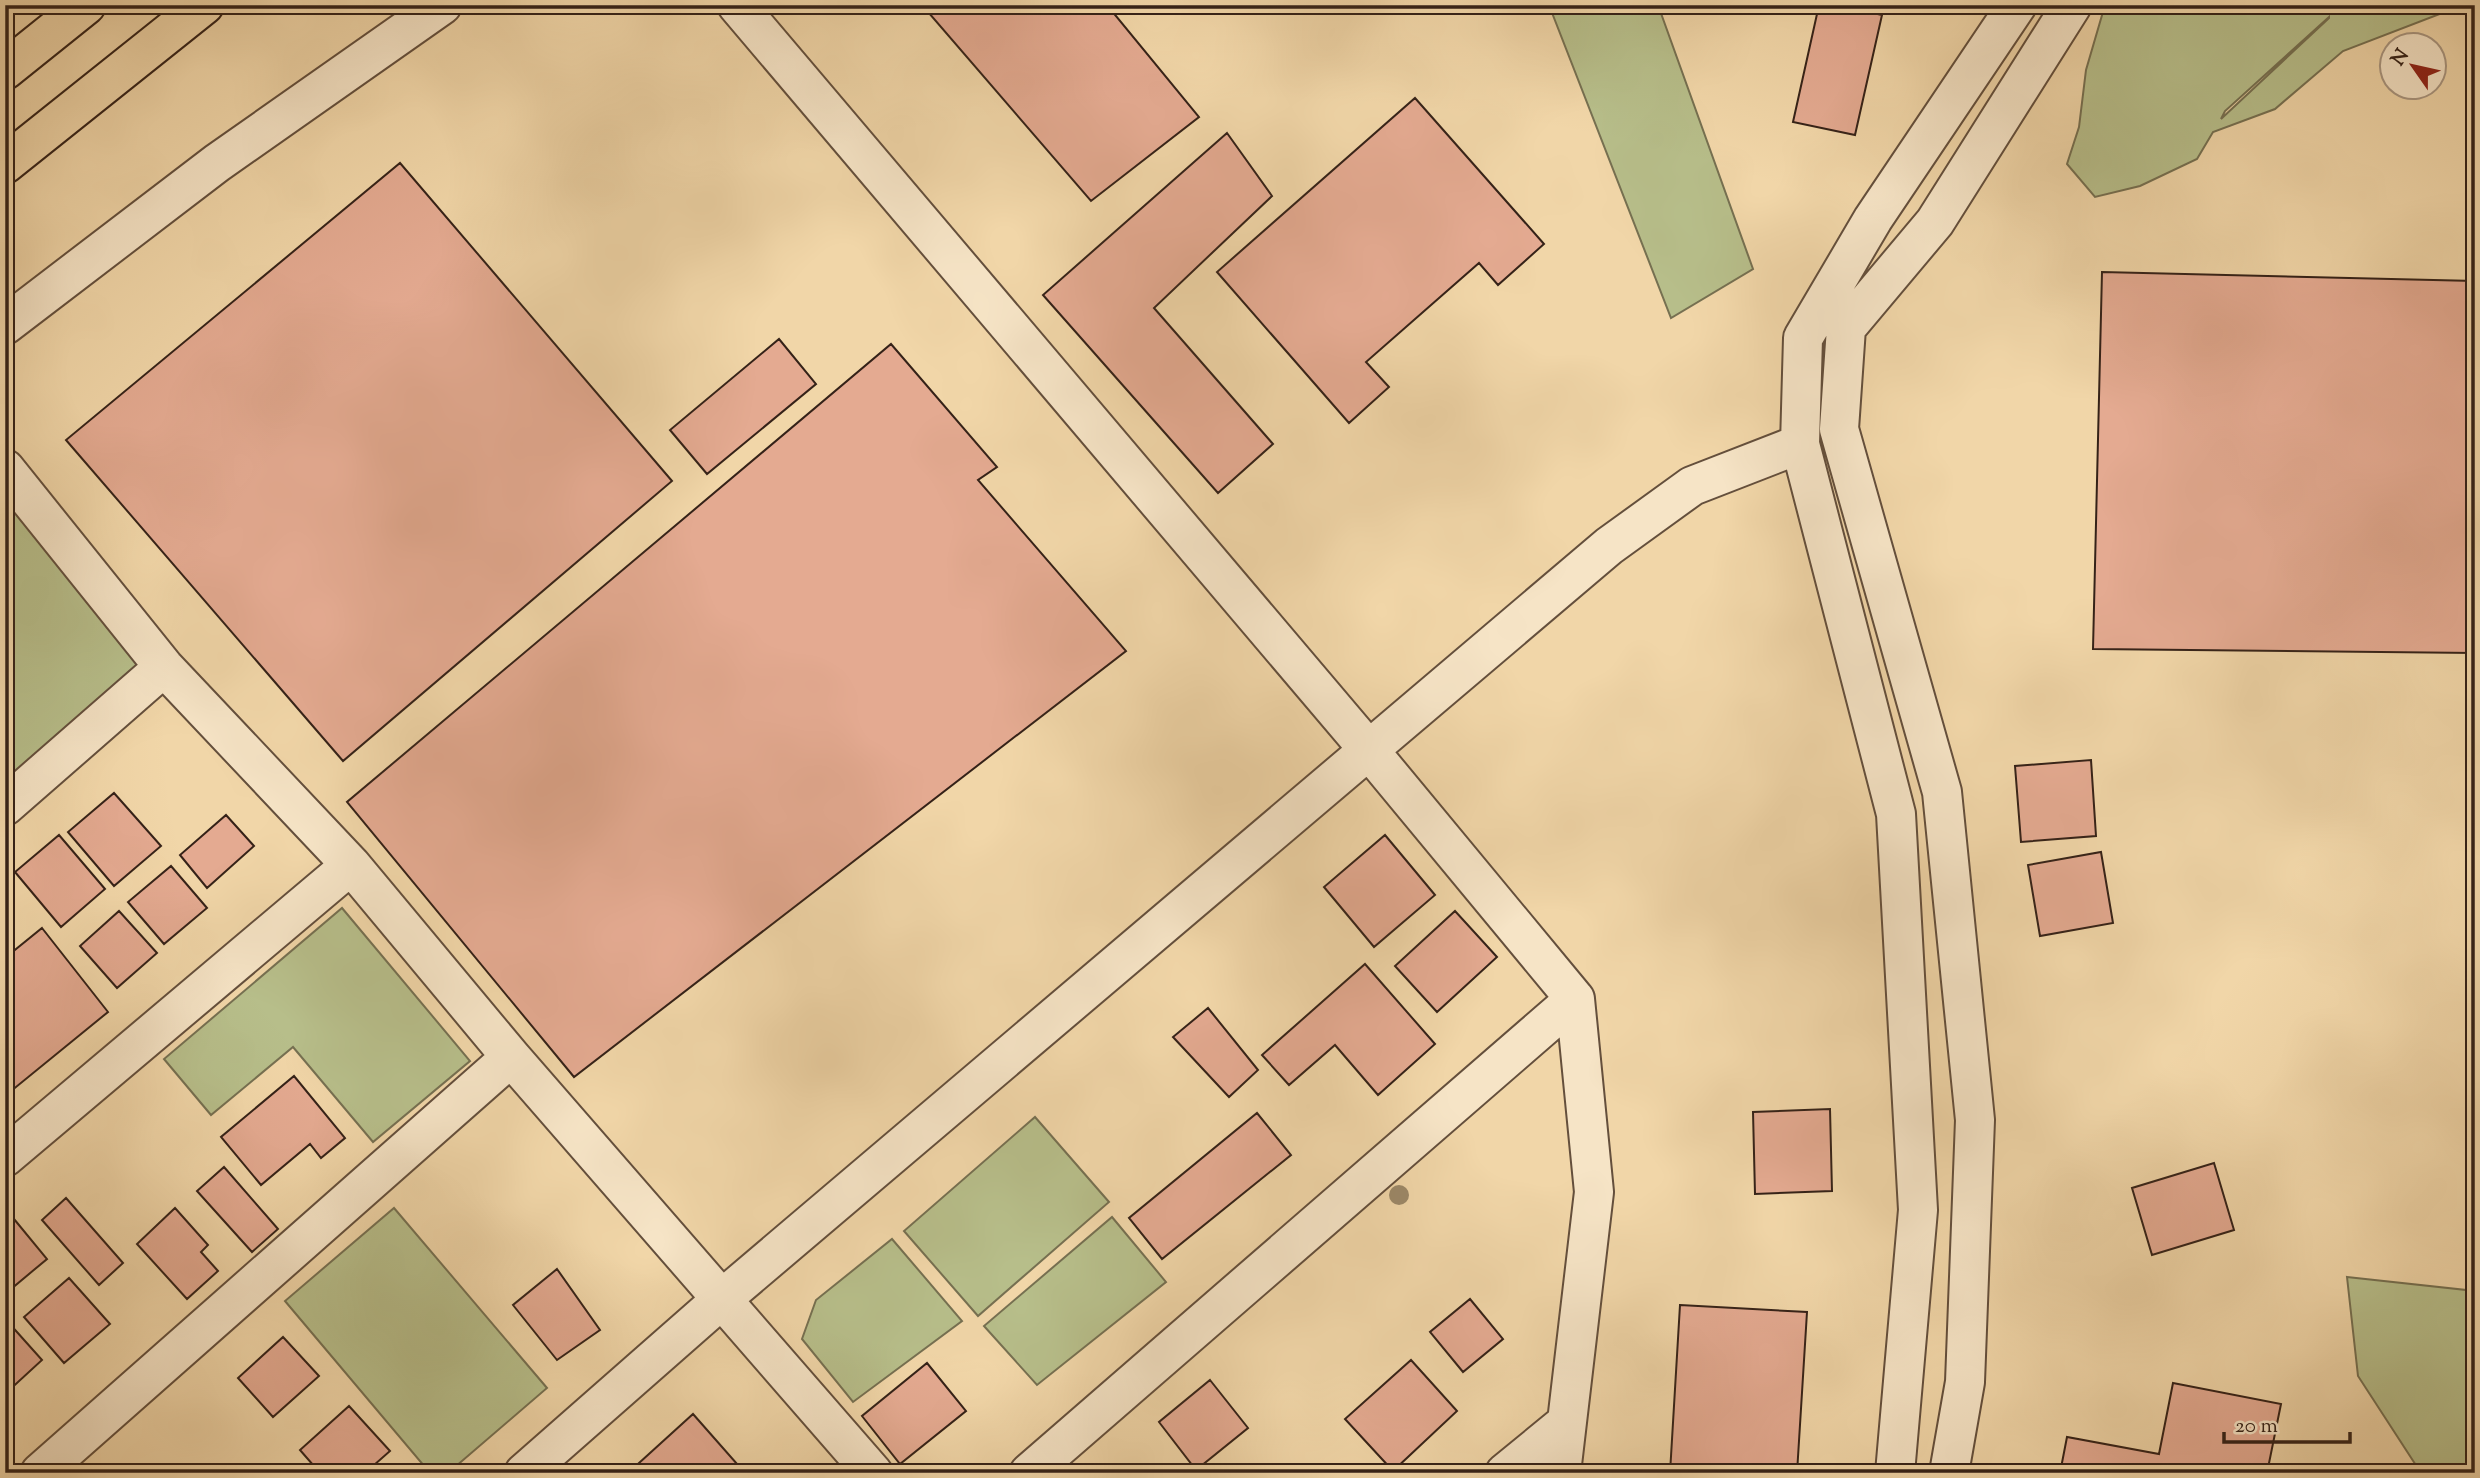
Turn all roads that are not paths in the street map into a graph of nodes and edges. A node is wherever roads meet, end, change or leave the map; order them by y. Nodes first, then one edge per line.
1 (86, 5) edge
2 (204, 5) edge
3 (442, 5) edge
4 (737, 5) edge
5 (2017, 5) edge
6 (2072, 5) edge
7 (5, 70) edge
8 (5, 164) edge
9 (5, 325) edge
10 (1800, 444) junction
11 (5, 469) edge
12 (164, 667) junction
13 (1368, 749) junction
14 (5, 806) edge
15 (351, 865) junction
16 (1575, 999) junction
17 (511, 1057) junction
18 (5, 1157) edge
19 (722, 1299) junction
20 (1566, 1423) junction
21 (40, 1473) edge
22 (524, 1473) edge
23 (873, 1473) edge
24 (1029, 1473) edge
25 (1505, 1473) edge
26 (1561, 1473) edge
27 (1895, 1473) edge
28 (1949, 1473) edge

1 - 7 highway
2 - 8 highway
3 - 9 street
4 - 13 street
5 - 10 street
6 - 28 street
10 - 13 street
10 - 27 street
11 - 12 street
12 - 14 street
12 - 15 street
13 - 16 street
13 - 19 street
15 - 17 street
15 - 18 street
16 - 20 street
16 - 24 street
17 - 19 street
17 - 21 street
19 - 22 street
19 - 23 street
20 - 25 street
20 - 26 street

